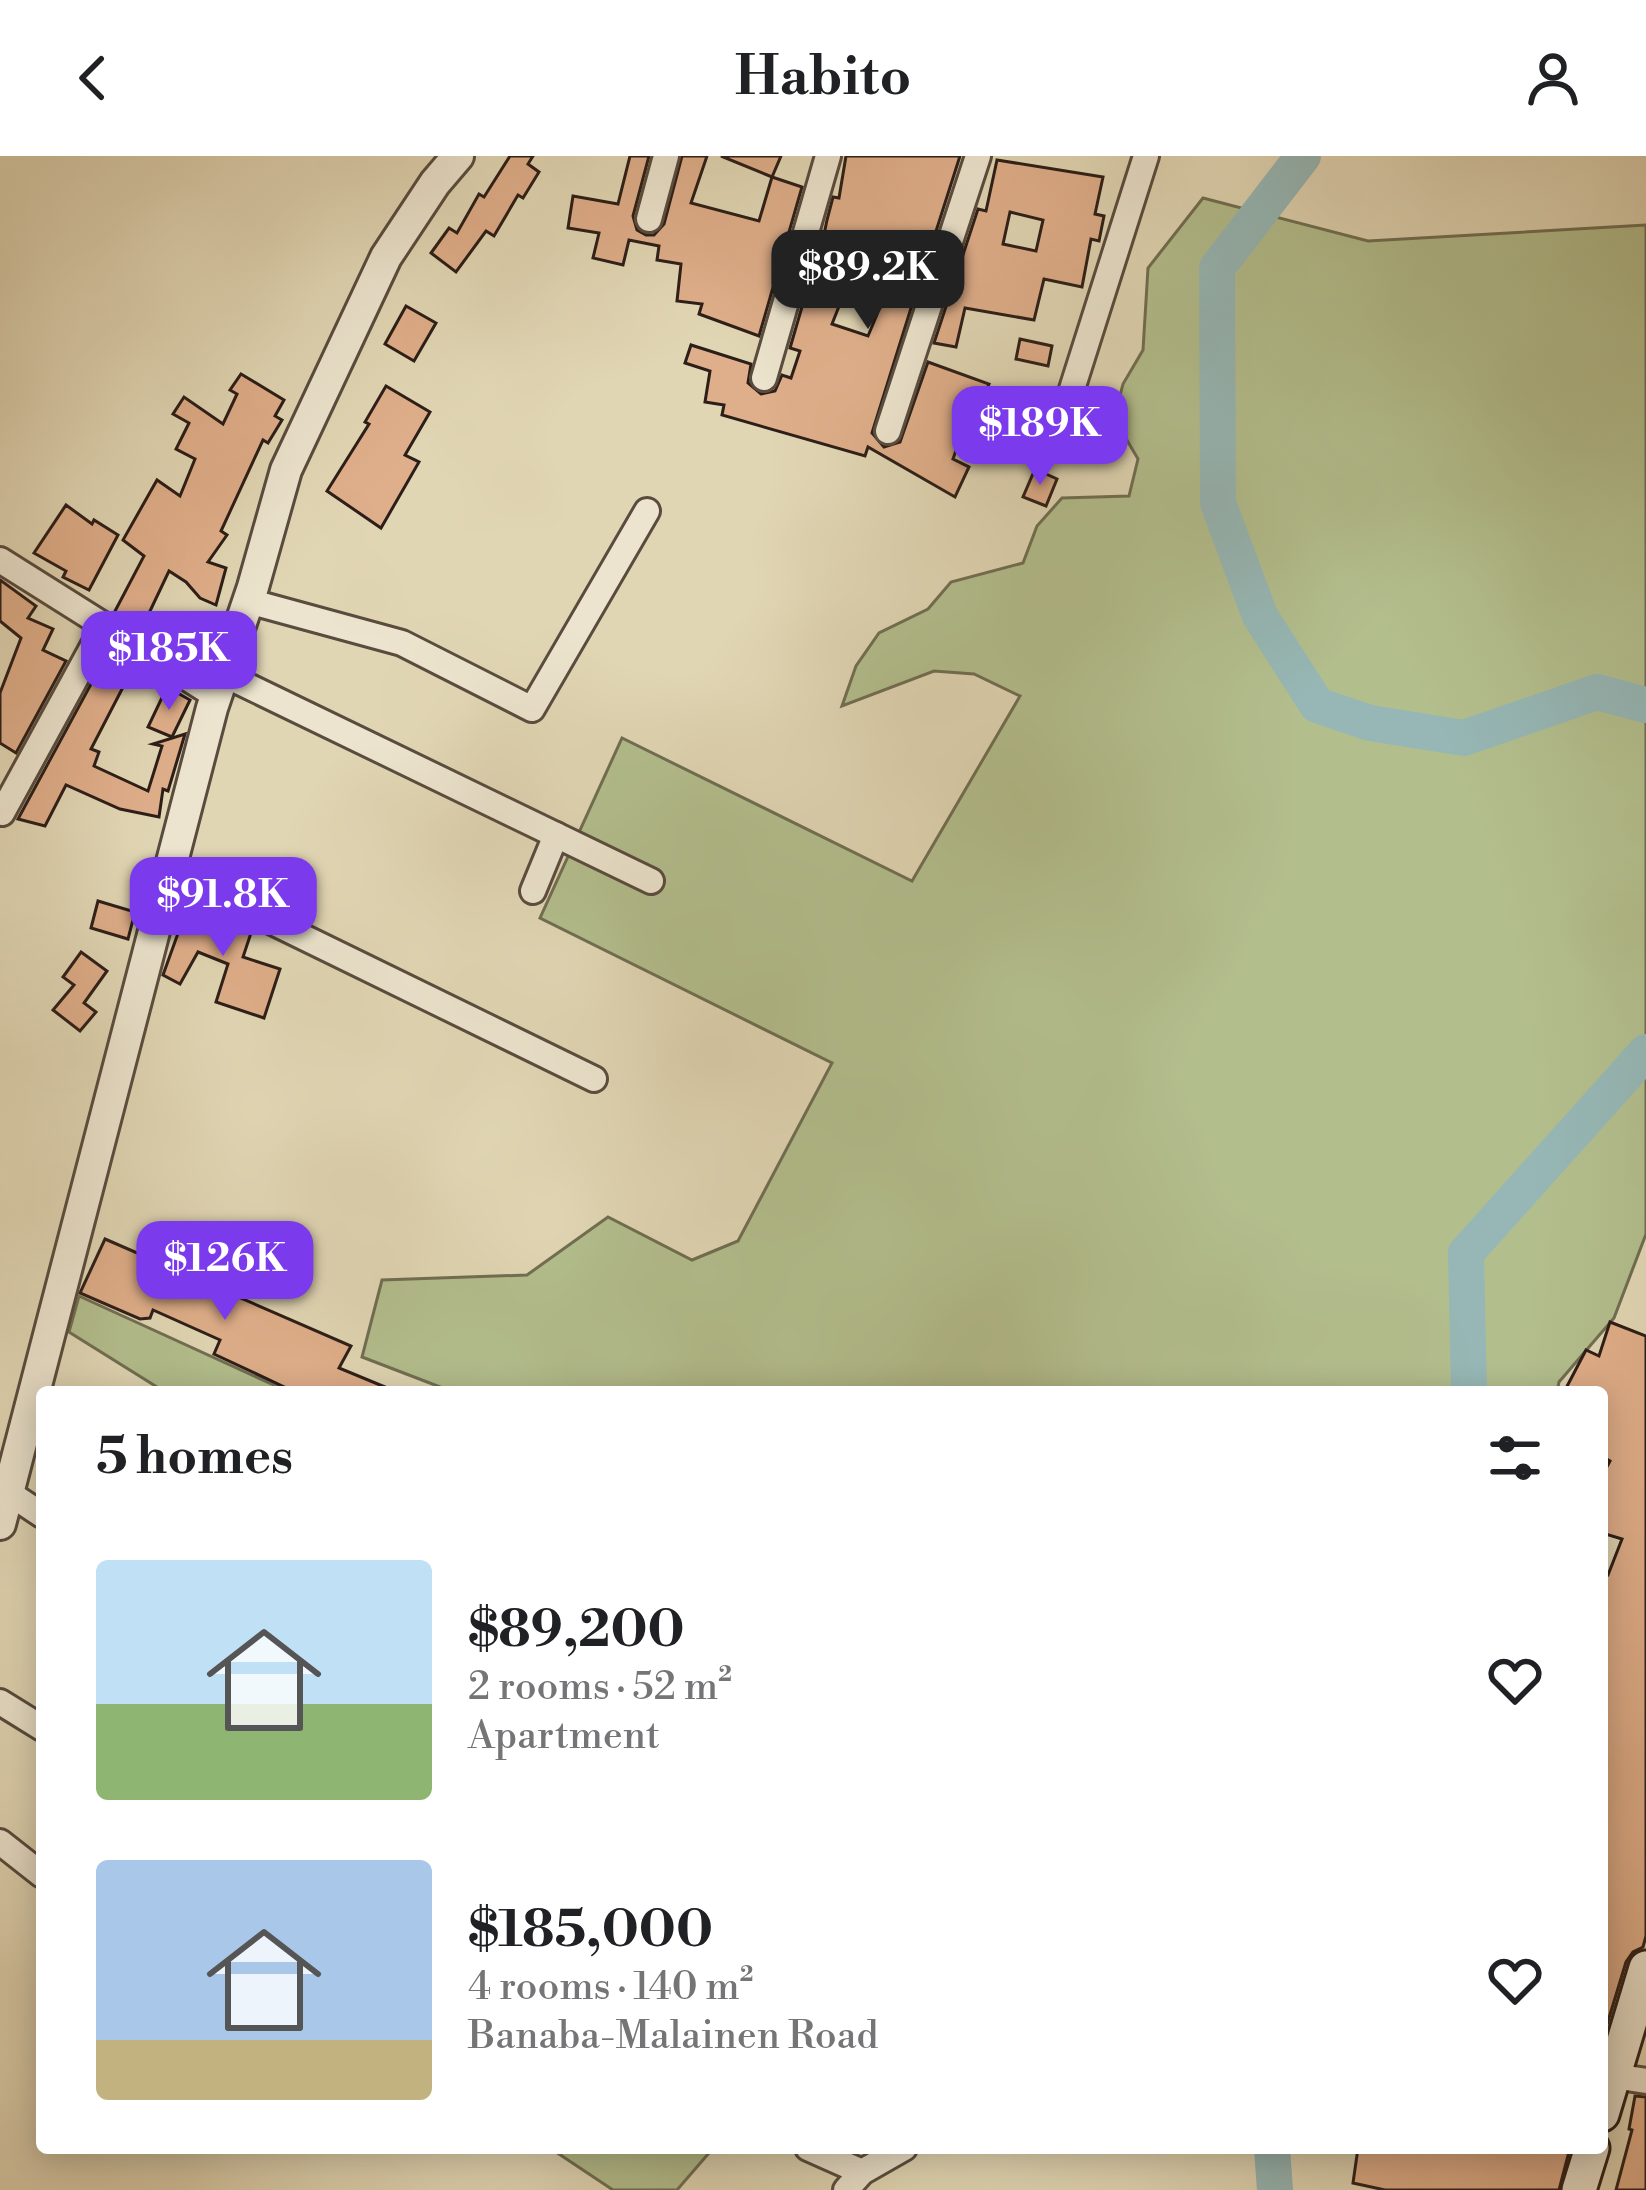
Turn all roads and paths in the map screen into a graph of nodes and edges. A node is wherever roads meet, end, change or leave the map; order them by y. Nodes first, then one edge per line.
1 (458, 156) edge
2 (666, 156) edge
3 (828, 156) edge
4 (978, 156) edge
5 (1147, 156) edge
6 (649, 219) dead end
7 (764, 378) dead end
8 (888, 431) dead end
9 (1053, 449) dead end
10 (647, 511) dead end
11 (0, 561) edge
12 (248, 602) junction
13 (103, 628) junction
14 (219, 685) junction
15 (2, 813) edge
16 (556, 835) junction
17 (170, 872) junction
18 (651, 881) dead end
19 (533, 891) dead end
20 (594, 1079) dead end
21 (8, 1493) junction
22 (36, 1511) edge
23 (0, 1524) edge
24 (0, 1702) edge
25 (36, 1724) edge
26 (0, 1842) edge
27 (36, 1870) edge
28 (1642, 1993) edge
29 (1630, 2078) edge
30 (1608, 2106) edge
31 (816, 2154) edge
32 (895, 2154) edge
33 (1590, 2154) edge
34 (854, 2181) edge
35 (1580, 2190) edge

1 - 12 street
2 - 6 street
3 - 7 street
4 - 8 street
5 - 9 street
10 - 12 street
11 - 13 street
12 - 14 street
13 - 14 street
13 - 15 street
14 - 16 street
14 - 17 street
16 - 18 street
16 - 19 street
17 - 20 street
17 - 21 street
21 - 22 street
21 - 23 street
24 - 25 street
26 - 27 street
28 - 29 main road
29 - 30 main road
31 - 34 street
32 - 34 street
33 - 35 main road

